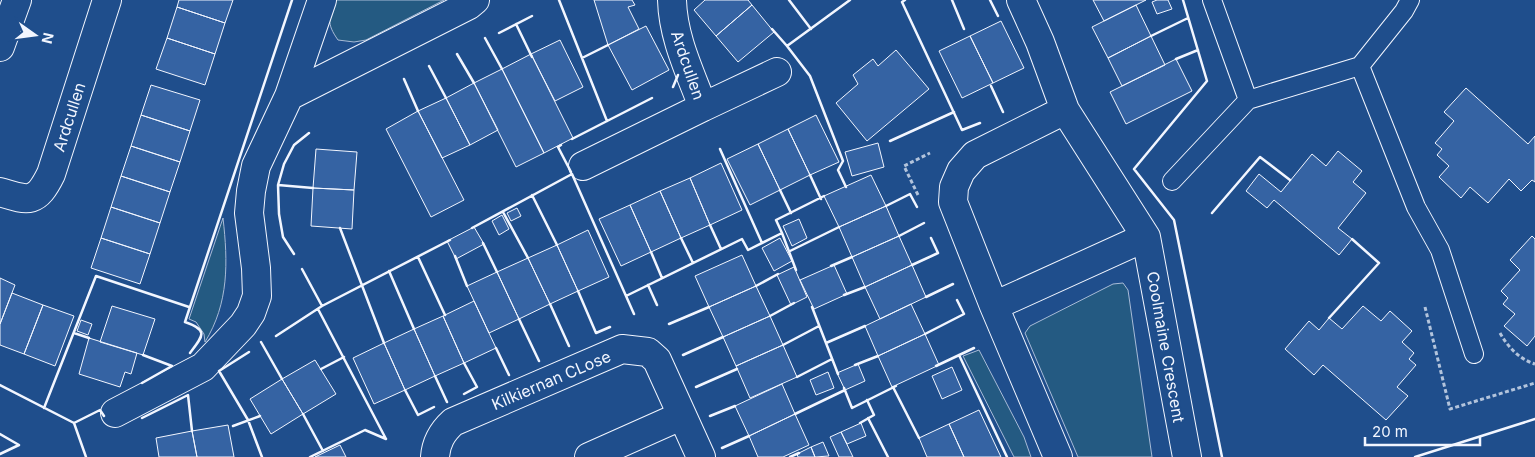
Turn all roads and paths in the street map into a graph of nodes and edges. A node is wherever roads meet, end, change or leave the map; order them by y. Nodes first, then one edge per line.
1 (17, 0) edge
2 (107, 0) edge
3 (322, 0) edge
4 (475, 0) edge
5 (672, 0) edge
6 (1021, 0) edge
7 (1212, 0) edge
8 (1410, 0) edge
9 (0, 47) edge
10 (1360, 66) junction
11 (777, 72) dead end
12 (289, 96) junction
13 (1248, 100) junction
14 (703, 107) junction
15 (1065, 110) junction
16 (583, 166) dead end
17 (1172, 181) dead end
18 (0, 192) edge
19 (1146, 237) junction
20 (994, 306) junction
21 (1497, 328) dead end
22 (1474, 354) dead end
23 (1535, 364) edge
24 (115, 413) dead end
25 (681, 416) junction
26 (436, 457) edge
27 (589, 457) edge
28 (701, 457) edge
29 (1058, 457) edge
30 (1186, 457) edge

1 - 9 street
2 - 18 street, Ardcullen
3 - 12 street
4 - 12 street
5 - 14 street, Ardcullen
6 - 15 street, Coolmaine Crescent
7 - 13 lane
8 - 10 lane
10 - 13 lane
10 - 22 lane
11 - 14 street, Ardcullen
12 - 24 street
13 - 17 lane
14 - 16 street
15 - 19 street, Coolmaine Crescent
15 - 20 street
19 - 20 street
19 - 30 street, Coolmaine Crescent
20 - 29 street
21 - 23 path
25 - 26 street, Kilkiernan CLose
25 - 27 street
25 - 28 street, Kilkiernan CLose

